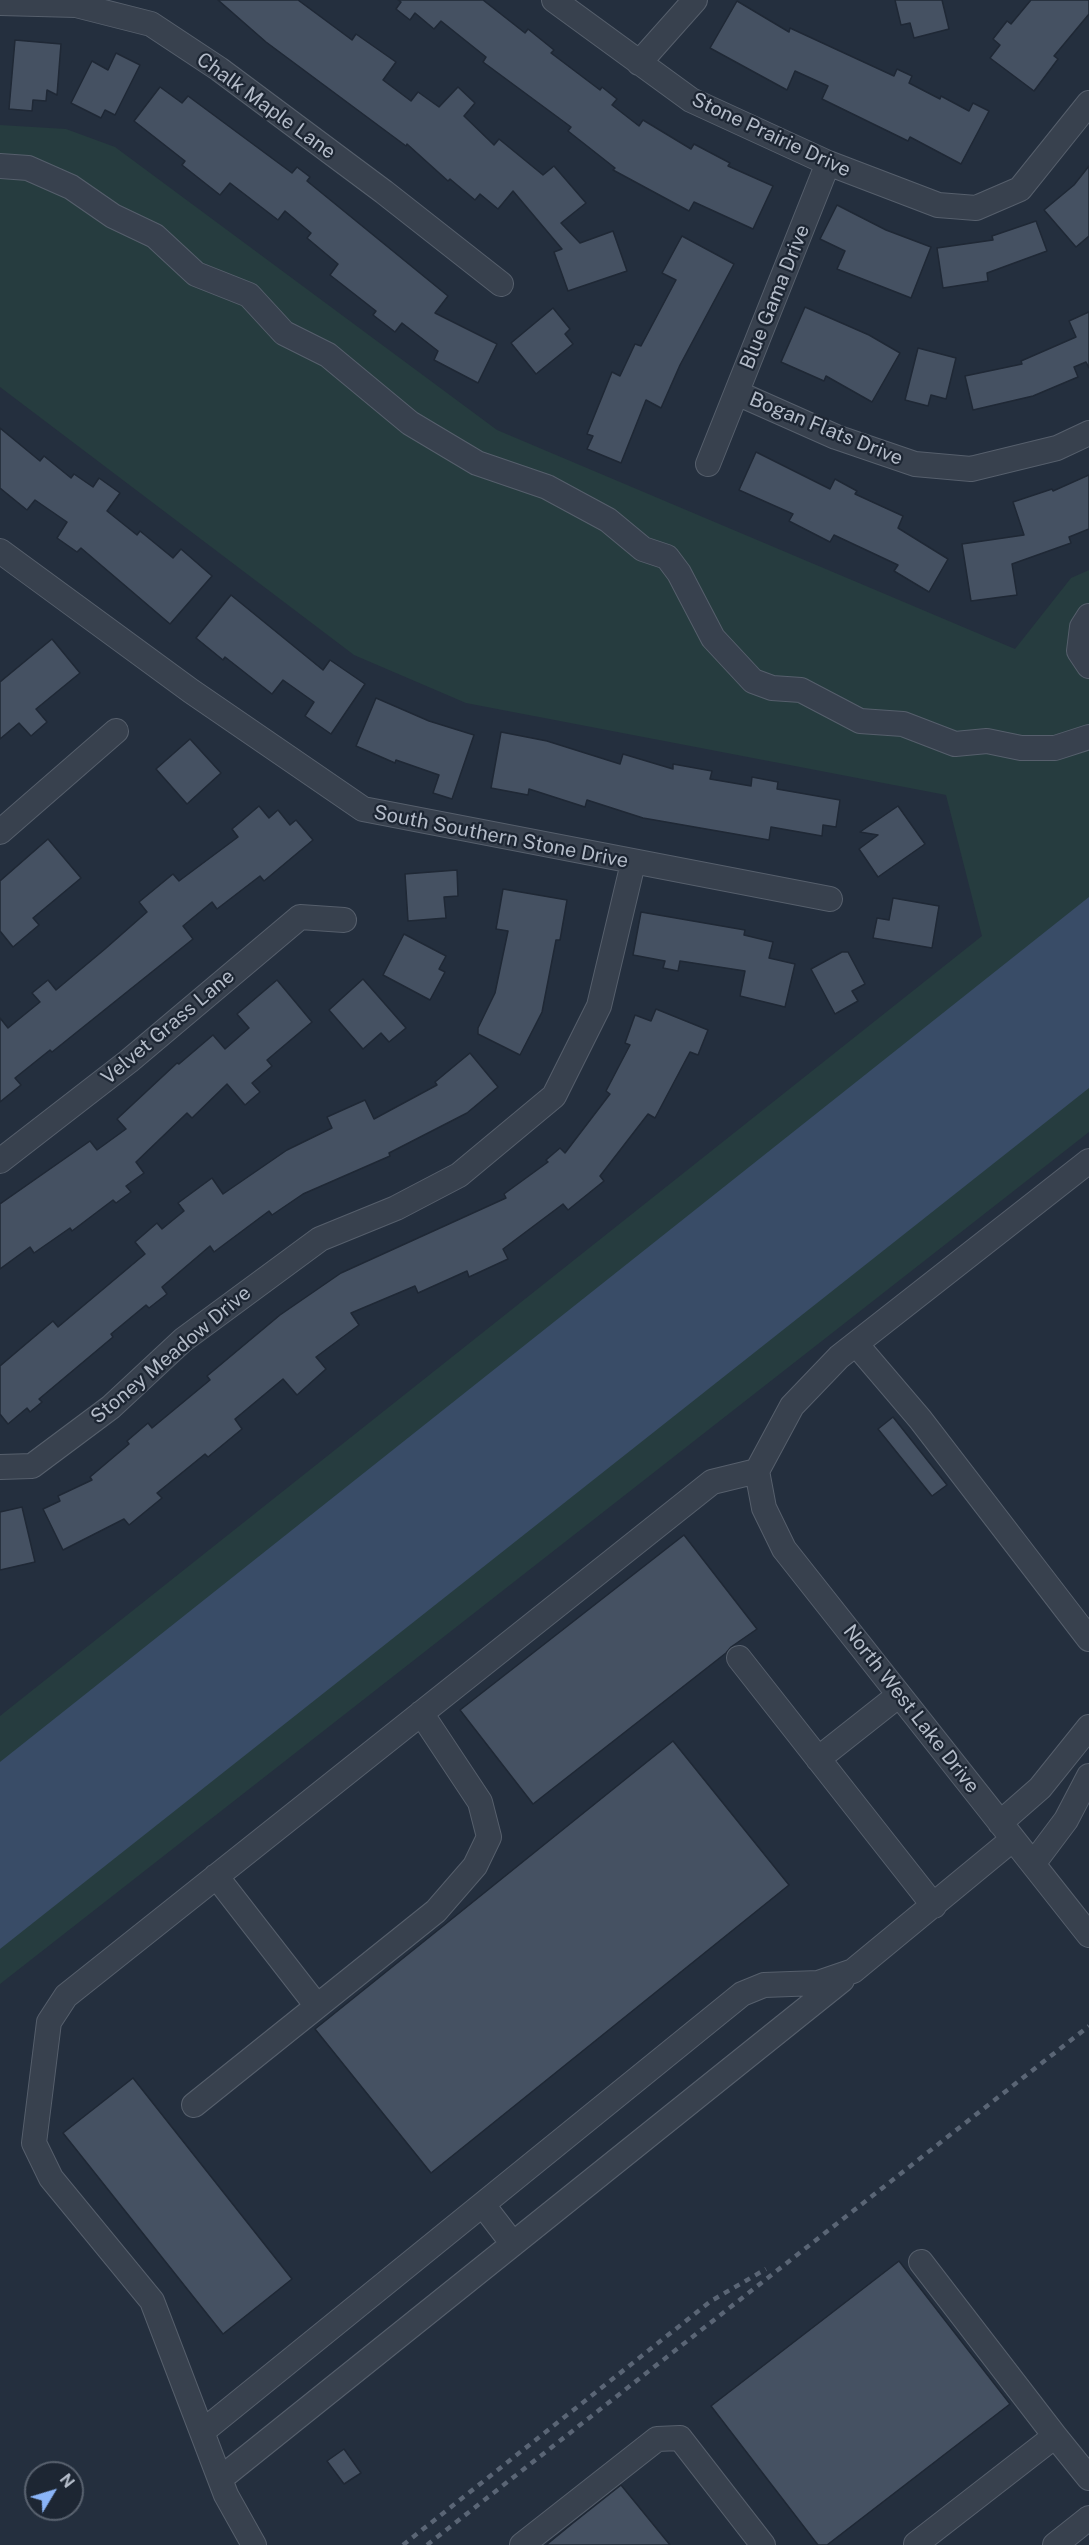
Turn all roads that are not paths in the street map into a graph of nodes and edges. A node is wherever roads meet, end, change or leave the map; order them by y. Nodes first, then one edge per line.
1 (554, 0) edge
2 (695, 0) edge
3 (76, 2) edge
4 (0, 3) edge
5 (639, 63) junction
6 (1089, 103) edge
7 (828, 163) junction
8 (0, 166) edge
9 (501, 284) dead end
10 (737, 393) junction
11 (1089, 434) edge
12 (708, 464) dead end
13 (0, 551) edge
14 (1089, 616) edge
15 (1089, 666) edge
16 (116, 731) dead end
17 (1089, 737) edge
18 (0, 832) edge
19 (633, 863) junction
20 (830, 899) dead end
21 (344, 920) dead end
22 (0, 1161) edge
23 (1089, 1161) edge
24 (856, 1344) junction
25 (0, 1467) edge
26 (757, 1471) junction
27 (1089, 1639) edge
28 (739, 1658) dead end
29 (899, 1695) junction
30 (421, 1713) junction
31 (1089, 1727) edge
32 (818, 1759) junction
33 (1058, 1767) junction
34 (1088, 1779) edge
35 (1007, 1831) junction
36 (1033, 1864) junction
37 (216, 1876) junction
38 (934, 1906) junction
39 (1088, 1932) edge
40 (853, 1971) junction
41 (317, 2006) junction
42 (194, 2105) dead end
43 (483, 2205) junction
44 (513, 2244) junction
45 (921, 2262) dead end
46 (202, 2432) junction
47 (1055, 2436) junction
48 (1089, 2478) edge
49 (220, 2479) junction
50 (1089, 2518) edge
51 (916, 2544) edge
52 (254, 2545) edge
53 (522, 2545) edge
54 (763, 2545) edge
55 (1055, 2545) edge

1 - 5 street, Stone Prairie Drive
2 - 5 street
3 - 4 street, Chalk Maple Lane
3 - 9 street, Chalk Maple Lane
5 - 7 street, Stone Prairie Drive
6 - 7 street, Stone Prairie Drive
7 - 10 street, Blue Gama Drive
8 - 17 street
10 - 11 street, Bogan Flats Drive
10 - 12 street, Blue Gama Drive
13 - 19 street, South Southern Stone Drive
14 - 15 street
16 - 18 street
19 - 20 street, South Southern Stone Drive
19 - 25 street, Stoney Meadow Drive
21 - 22 street, Velvet Grass Lane
23 - 24 street
24 - 26 street
24 - 27 street
26 - 29 street, North West Lake Drive
26 - 30 street
28 - 32 street
29 - 32 street
29 - 35 street, North West Lake Drive
30 - 37 street
30 - 41 street
31 - 33 street
32 - 38 street
33 - 34 street
33 - 35 street
34 - 36 street
35 - 36 street, North West Lake Drive
35 - 38 street
36 - 39 street, North West Lake Drive
37 - 41 street
37 - 46 street
38 - 40 street
40 - 43 street
40 - 44 street
41 - 42 street
43 - 44 street
43 - 46 street
44 - 49 street
45 - 47 street
46 - 49 street
47 - 48 street
47 - 51 street
49 - 52 street
50 - 55 street
53 - 54 street

